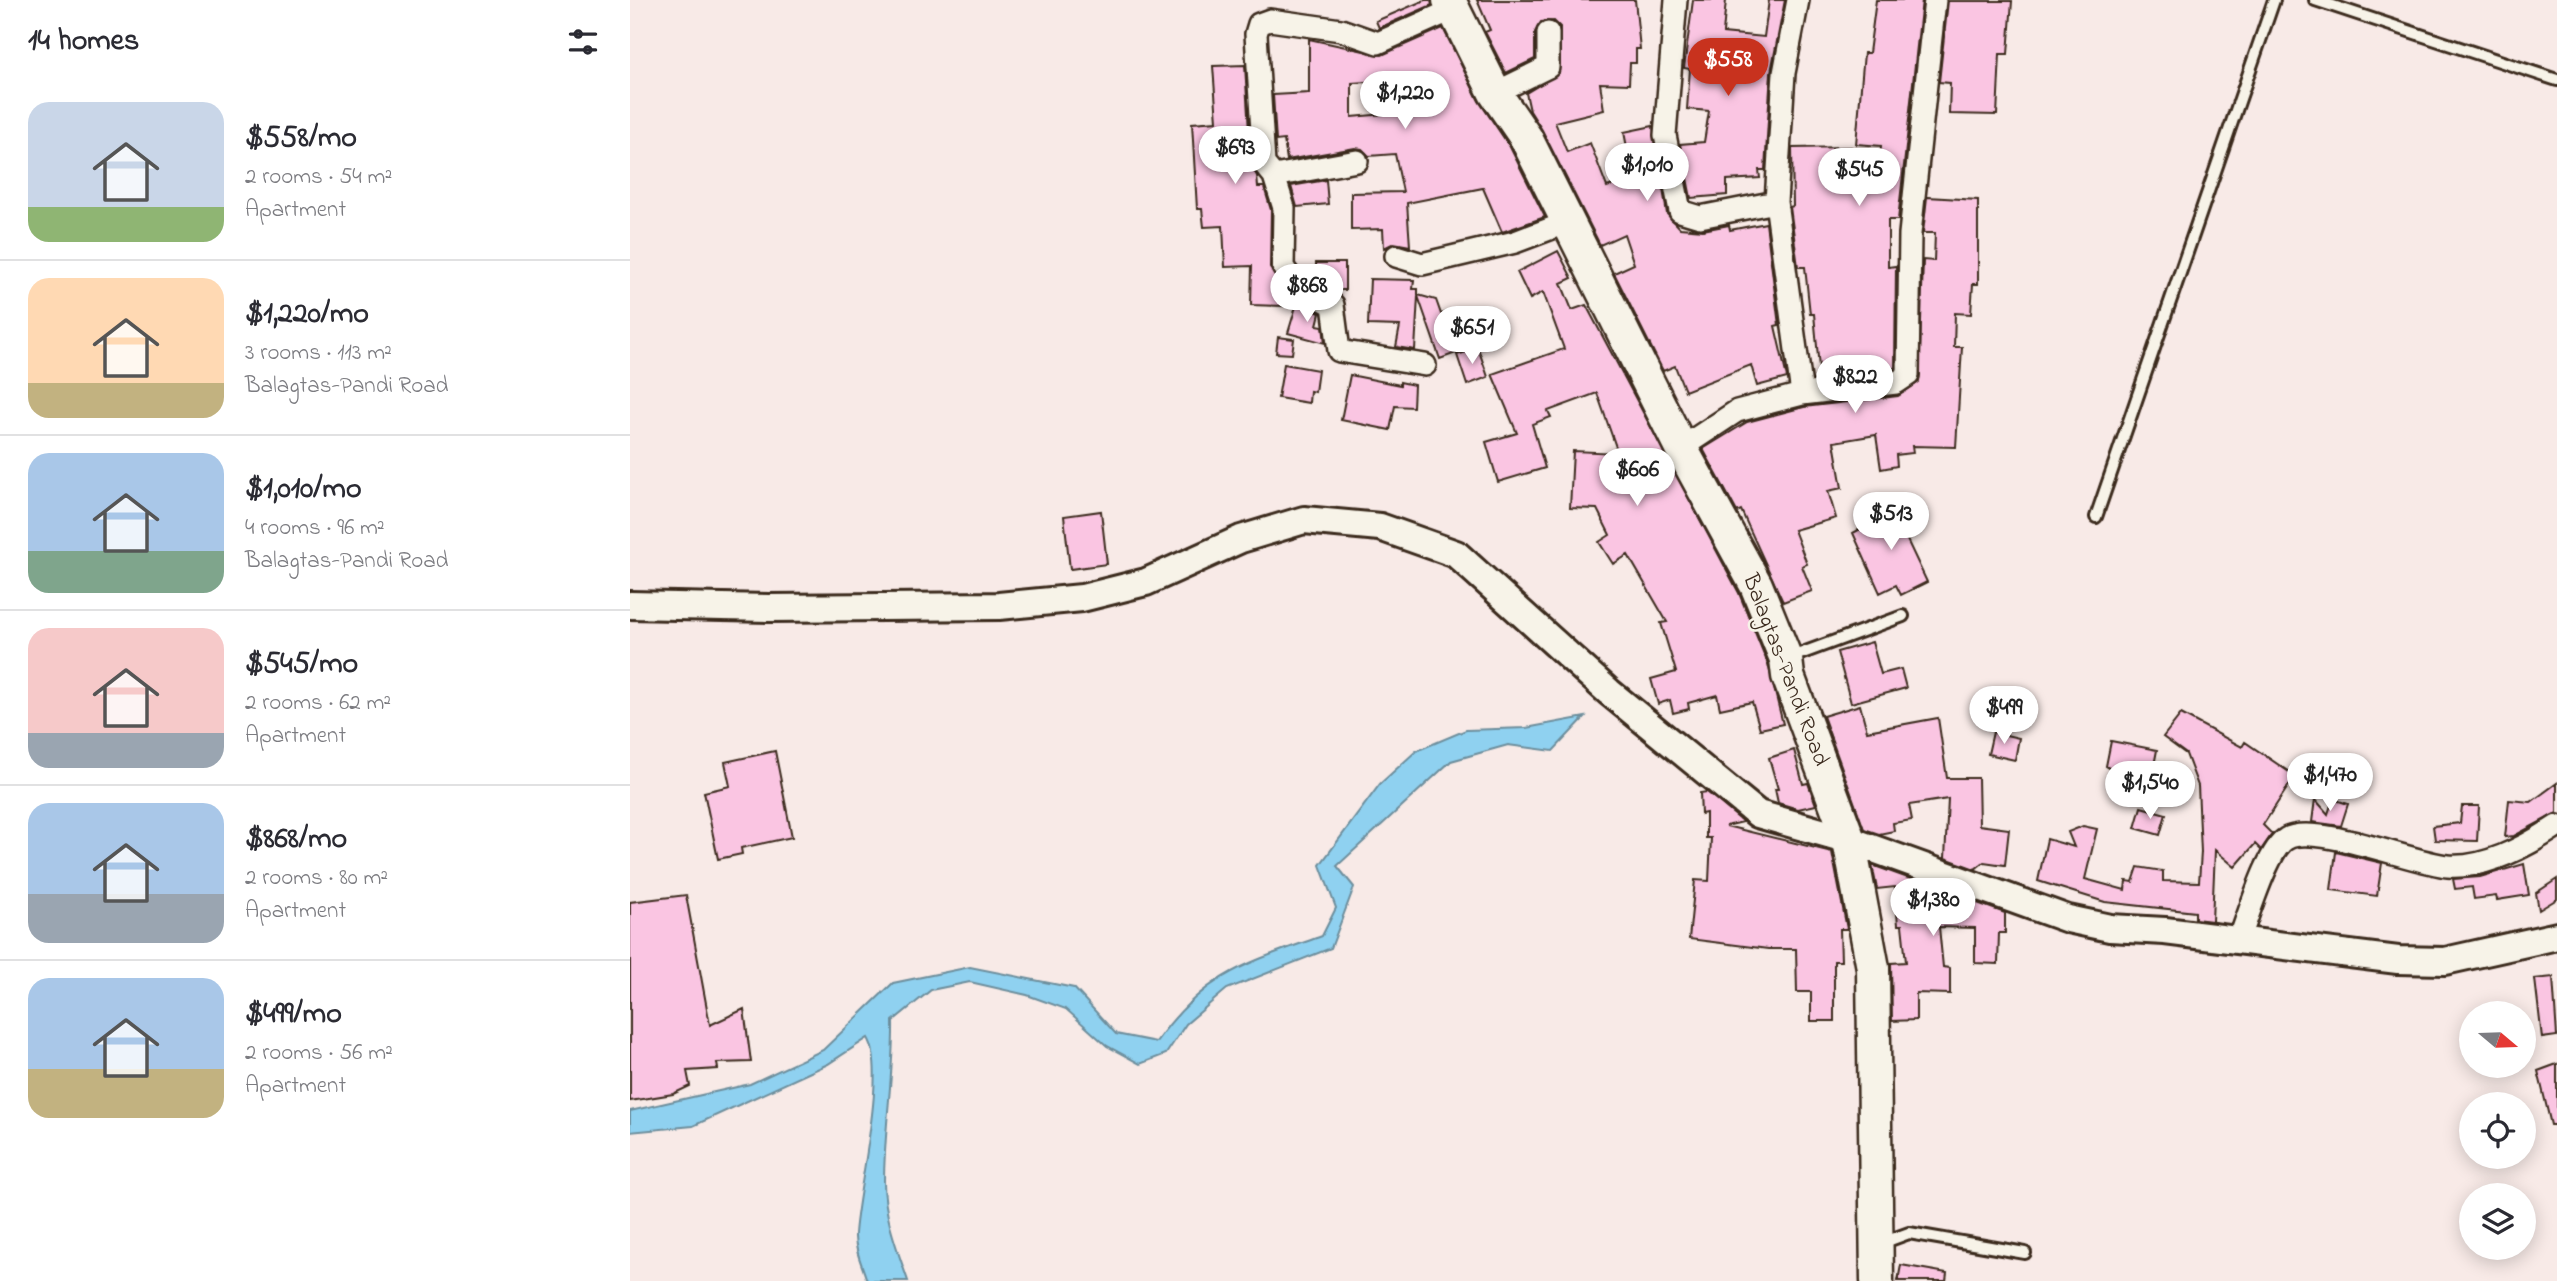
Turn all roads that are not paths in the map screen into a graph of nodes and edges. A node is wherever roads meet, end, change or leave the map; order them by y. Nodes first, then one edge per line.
1 (1676, 0) edge
2 (1798, 0) edge
3 (1935, 0) edge
4 (2274, 0) edge
5 (2315, 0) edge
6 (1452, 5) edge
7 (1548, 33) dead end
8 (2557, 80) edge
9 (1495, 93) junction
10 (1357, 161) dead end
11 (1274, 176) junction
12 (1776, 202) junction
13 (1569, 222) junction
14 (1396, 256) dead end
15 (1425, 365) dead end
16 (1802, 394) junction
17 (1681, 448) junction
18 (2096, 517) dead end
19 (630, 605) edge
20 (1903, 615) dead end
21 (1786, 659) junction
22 (2557, 826) edge
23 (1849, 840) junction
24 (2557, 936) edge
25 (2239, 940) junction
26 (1877, 1245) junction
27 (2025, 1253) dead end
28 (1877, 1281) edge

1 - 12 street
2 - 12 street
3 - 16 street
4 - 18 lane
5 - 8 lane
6 - 9 main road, Balagtas-Pandi Road
6 - 11 street
7 - 9 street
9 - 13 main road, Balagtas-Pandi Road
10 - 11 street
11 - 15 street
12 - 16 street
13 - 14 street
13 - 17 main road, Balagtas-Pandi Road
16 - 17 street
17 - 21 main road, Balagtas-Pandi Road
19 - 23 street
20 - 21 lane
21 - 23 main road, Balagtas-Pandi Road
22 - 25 street
23 - 25 street
23 - 26 main road, Balagtas-Pandi Road
24 - 25 street
26 - 27 lane
26 - 28 main road, Balagtas-Pandi Road

